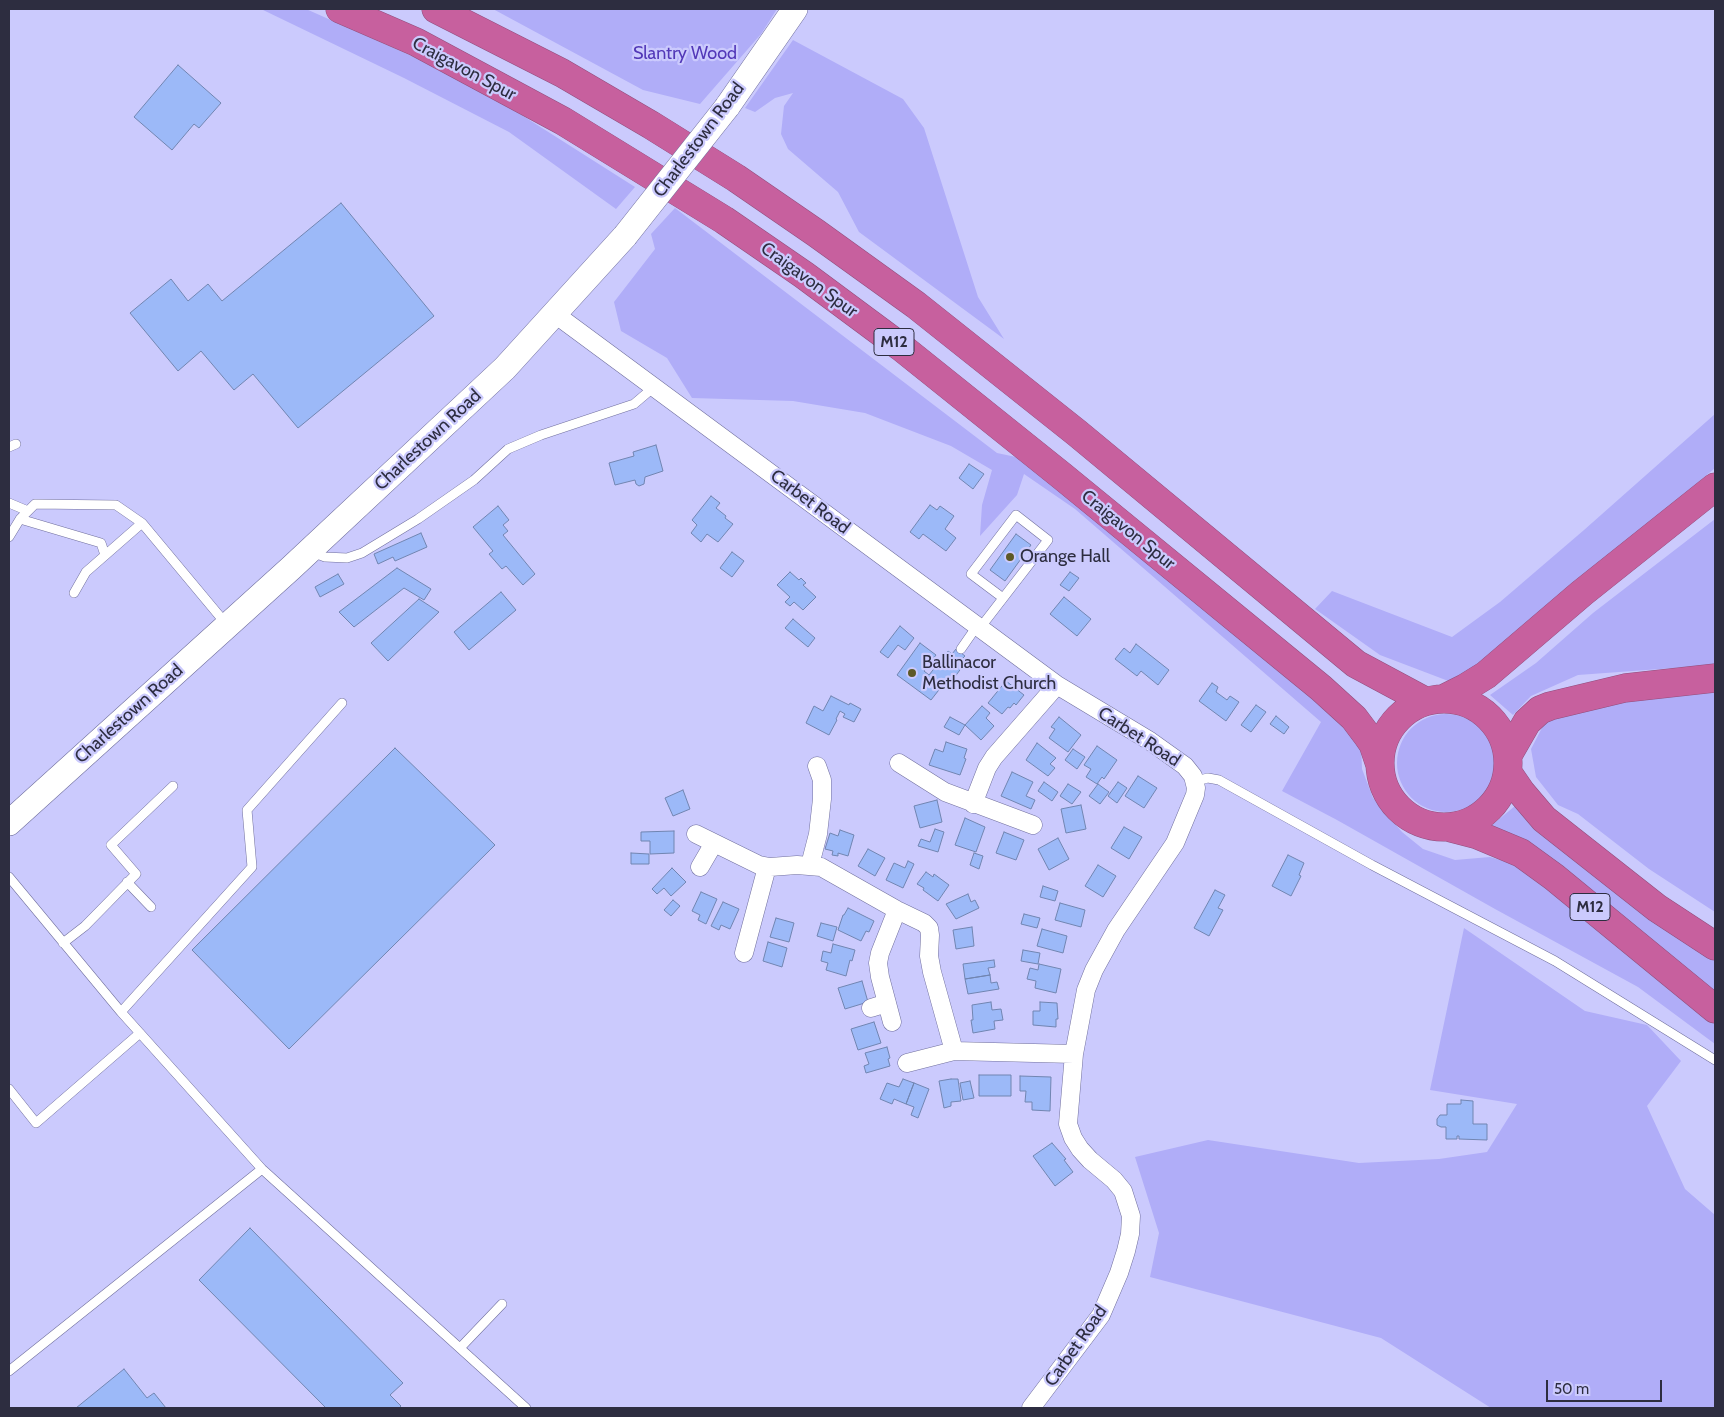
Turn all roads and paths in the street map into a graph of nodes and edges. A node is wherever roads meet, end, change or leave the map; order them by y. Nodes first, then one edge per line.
1 (340, 9) edge
2 (436, 9) edge
3 (796, 9) edge
4 (555, 314) junction
5 (654, 387) junction
6 (1715, 487) edge
7 (9, 503) edge
8 (28, 511) junction
9 (20, 519) junction
10 (142, 522) junction
11 (9, 537) edge
12 (310, 551) junction
13 (105, 555) junction
14 (74, 593) dead end
15 (1002, 598) junction
16 (227, 625) junction
17 (979, 627) junction
18 (961, 649) dead end
19 (1715, 678) edge
20 (1057, 685) junction
21 (1434, 700) junction
22 (342, 703) dead end
23 (899, 763) dead end
24 (1508, 764) junction
25 (1380, 765) junction
26 (817, 766) dead end
27 (1195, 781) junction
28 (173, 786) dead end
29 (973, 804) junction
30 (9, 823) edge
31 (1033, 825) dead end
32 (1451, 828) junction
33 (696, 834) dead end
34 (714, 843) junction
35 (810, 865) junction
36 (700, 867) dead end
37 (767, 867) junction
38 (9, 877) edge
39 (127, 882) junction
40 (151, 907) dead end
41 (897, 910) junction
42 (64, 943) junction
43 (1715, 946) edge
44 (744, 953) dead end
45 (1715, 1009) edge
46 (121, 1012) junction
47 (892, 1022) dead end
48 (140, 1033) junction
49 (954, 1051) junction
50 (1074, 1054) junction
51 (1715, 1060) edge
52 (908, 1063) dead end
53 (9, 1089) edge
54 (262, 1169) junction
55 (502, 1304) dead end
56 (460, 1348) junction
57 (9, 1372) edge
58 (526, 1408) edge
59 (1032, 1408) edge

1 - 25 highway, Craigavon Spur / M12
2 - 21 highway, M12
3 - 4 main road, Charlestown Road, bridge
4 - 5 street, Carbet Road
4 - 12 main road, Charlestown Road
5 - 12 lane
5 - 17 street, Carbet Road
6 - 21 highway
7 - 8 lane
8 - 9 lane
8 - 10 lane
9 - 11 lane
9 - 13 lane
10 - 13 lane
10 - 16 lane
12 - 16 main road, Charlestown Road
13 - 14 lane
15 - 15 lane
15 - 17 lane
16 - 30 main road, Charlestown Road
17 - 18 lane
17 - 20 street, Carbet Road
19 - 24 highway
20 - 27 street, Carbet Road
20 - 29 street
21 - 24 highway, M12
21 - 25 highway, M12
22 - 46 lane
23 - 29 street
24 - 32 highway, M12
24 - 43 highway, M12
25 - 32 highway, M12
26 - 35 street
27 - 50 street, Carbet Road
27 - 51 lane
28 - 39 lane
29 - 31 street
32 - 45 highway, M12
33 - 34 street
34 - 36 street
34 - 37 street
35 - 37 street
35 - 41 street
37 - 44 street
38 - 42 lane
39 - 40 lane
39 - 42 lane
41 - 47 street
41 - 49 street
42 - 46 lane
46 - 48 lane
48 - 53 lane
48 - 54 lane
49 - 50 street
49 - 52 street
50 - 59 street, Carbet Road
54 - 56 lane
54 - 57 lane
55 - 56 lane
56 - 58 lane

